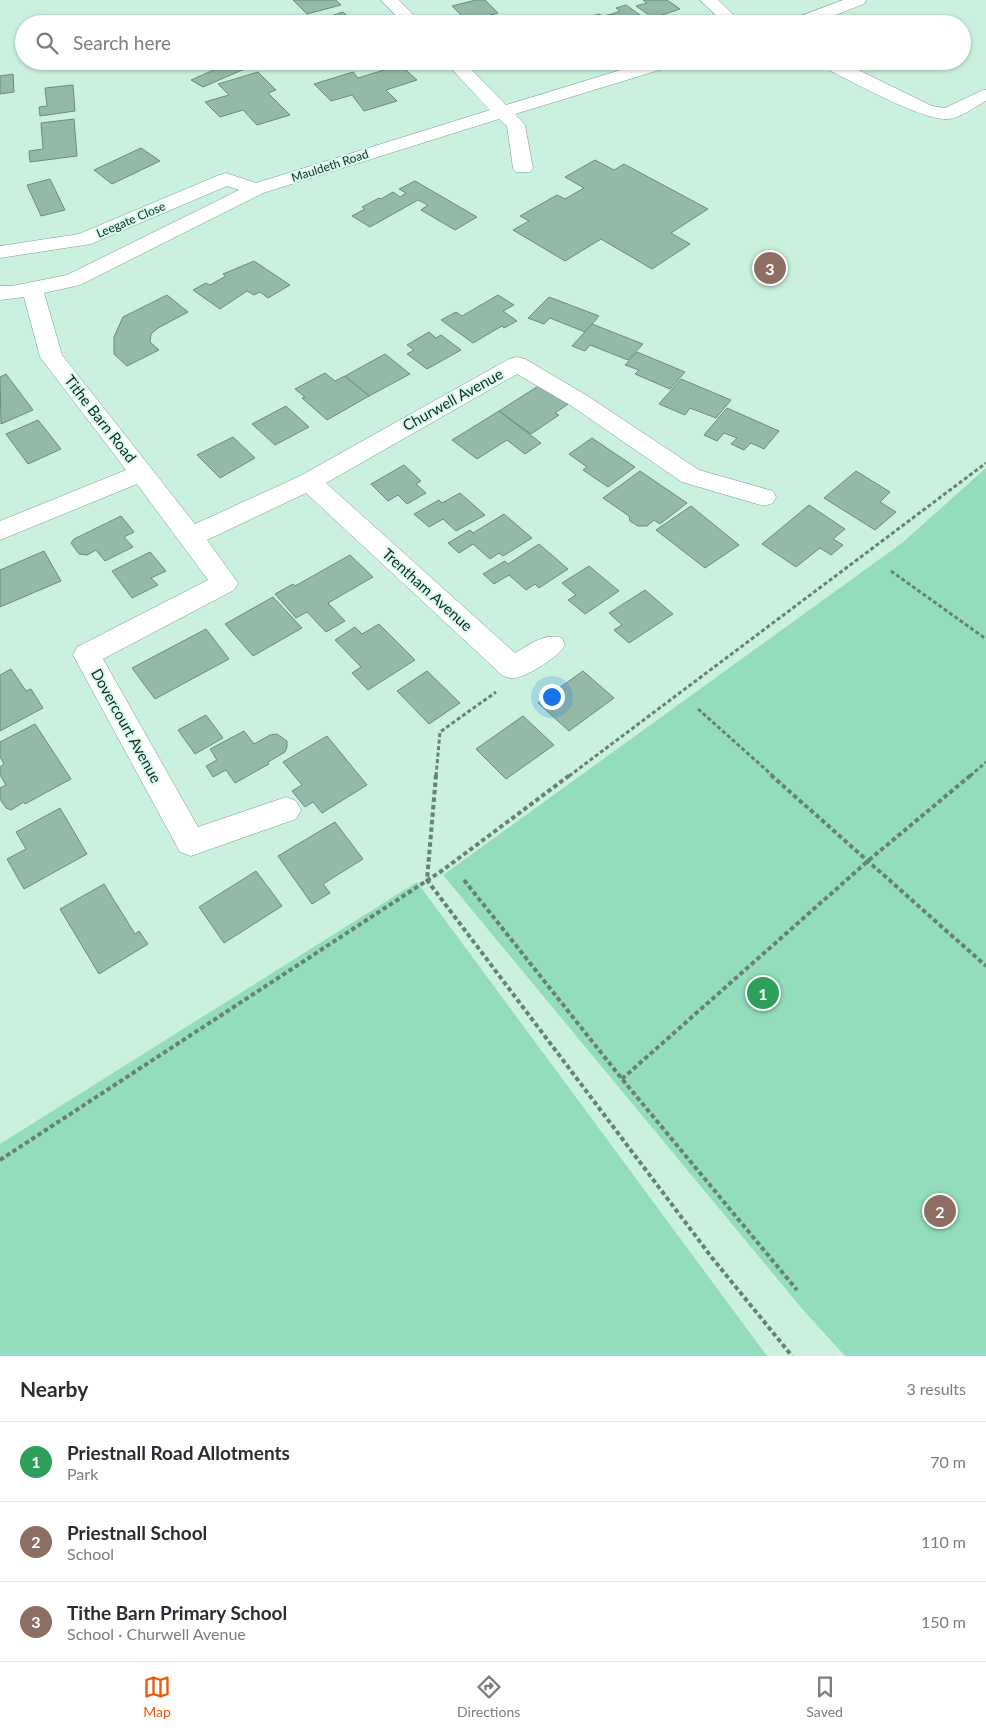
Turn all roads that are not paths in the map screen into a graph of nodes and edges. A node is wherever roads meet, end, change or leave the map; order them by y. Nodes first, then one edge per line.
1 (389, 0) edge
2 (708, 0) edge
3 (858, 0) edge
4 (405, 15) edge
5 (725, 15) edge
6 (819, 15) edge
7 (463, 70) edge
8 (640, 70) edge
9 (844, 70) edge
10 (983, 95) dead end
11 (504, 111) junction
12 (523, 168) dead end
13 (256, 190) junction
14 (0, 252) edge
15 (32, 289) junction
16 (0, 293) edge
17 (142, 473) junction
18 (309, 482) junction
19 (764, 497) dead end
20 (0, 531) edge
21 (190, 537) junction
22 (552, 646) dead end
23 (286, 810) dead end

1 - 4 street
2 - 5 street
3 - 6 street
7 - 11 street
8 - 11 street, Mauldeth Road
9 - 10 street
11 - 12 street
11 - 13 street, Mauldeth Road
13 - 14 street, Leegate Close
13 - 15 street, Mauldeth Road
15 - 16 street, Mauldeth Road
15 - 17 street, Tithe Barn Road
17 - 20 street
17 - 21 street, Tithe Barn Road
18 - 19 street, Churwell Avenue
18 - 21 street, Churwell Avenue
18 - 22 street, Trentham Avenue
21 - 23 street, Dovercourt Avenue

